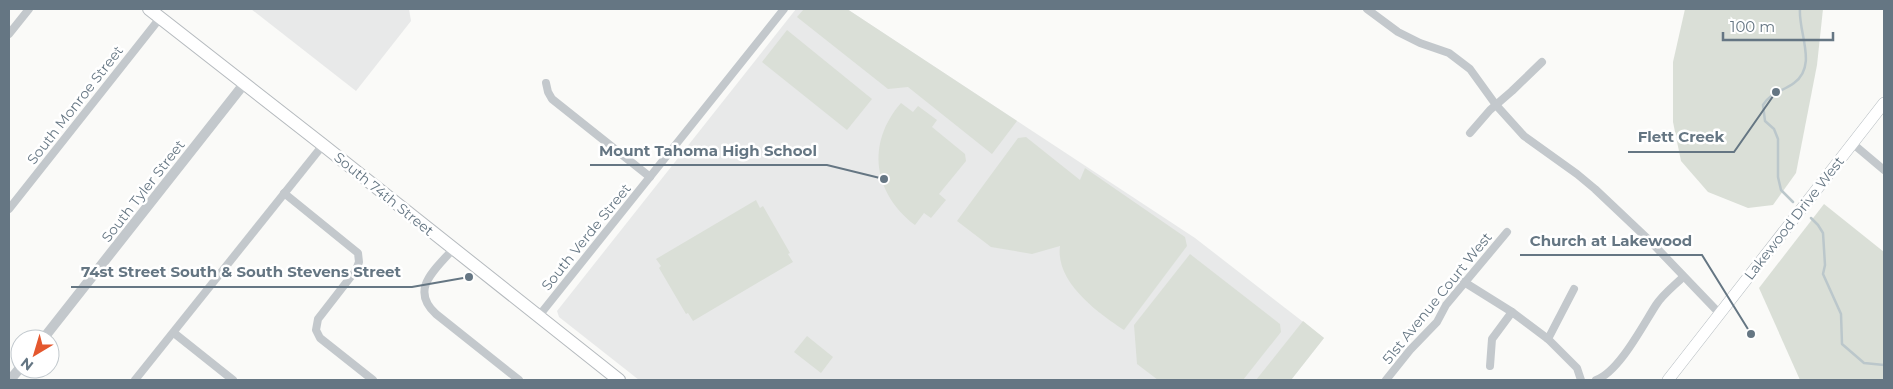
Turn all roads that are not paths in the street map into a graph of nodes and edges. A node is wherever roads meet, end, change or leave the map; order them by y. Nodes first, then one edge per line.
1 (29, 9) edge
2 (149, 9) edge
3 (784, 9) edge
4 (1367, 9) edge
5 (160, 18) junction
6 (9, 34) edge
7 (1542, 62) dead end
8 (546, 83) dead end
9 (244, 84) junction
10 (1884, 103) edge
11 (1496, 105) junction
12 (1470, 133) dead end
13 (1852, 143) junction
14 (323, 145) junction
15 (1884, 170) edge
16 (650, 177) junction
17 (284, 193) junction
18 (9, 209) edge
19 (1507, 232) dead end
20 (453, 249) junction
21 (1683, 277) junction
22 (1464, 282) junction
23 (1574, 289) dead end
24 (1512, 312) junction
25 (1720, 314) junction
26 (538, 317) junction
27 (51, 329) edge
28 (174, 333) junction
29 (1548, 339) junction
30 (1490, 366) dead end
31 (135, 380) edge
32 (233, 380) edge
33 (373, 380) edge
34 (520, 380) edge
35 (619, 380) edge
36 (1386, 380) edge
37 (1581, 380) edge
38 (1596, 380) edge
39 (1668, 380) edge

1 - 6 street
2 - 5 main road, South 74th Street
3 - 16 street, South Verde Street
4 - 11 street
5 - 9 main road, South 74th Street
5 - 18 street, South Monroe Street
7 - 11 street
8 - 16 street
9 - 14 main road, South 74th Street
9 - 27 street, South Tyler Street
10 - 13 main road, Lakewood Drive West
11 - 12 street
11 - 21 street
13 - 15 street
13 - 25 main road, Lakewood Drive West
14 - 17 street
14 - 20 main road, South 74th Street
16 - 26 street, South Verde Street
17 - 28 street
17 - 33 street
19 - 22 street, 51st Avenue Court West
20 - 26 main road, South 74th Street
20 - 34 street
21 - 25 street
21 - 38 street
22 - 24 street
22 - 36 street, 51st Avenue Court West
23 - 29 street
24 - 29 street
24 - 30 street
25 - 39 main road, Lakewood Drive West
26 - 35 main road, South 74th Street
28 - 31 street
28 - 32 street
29 - 37 street

